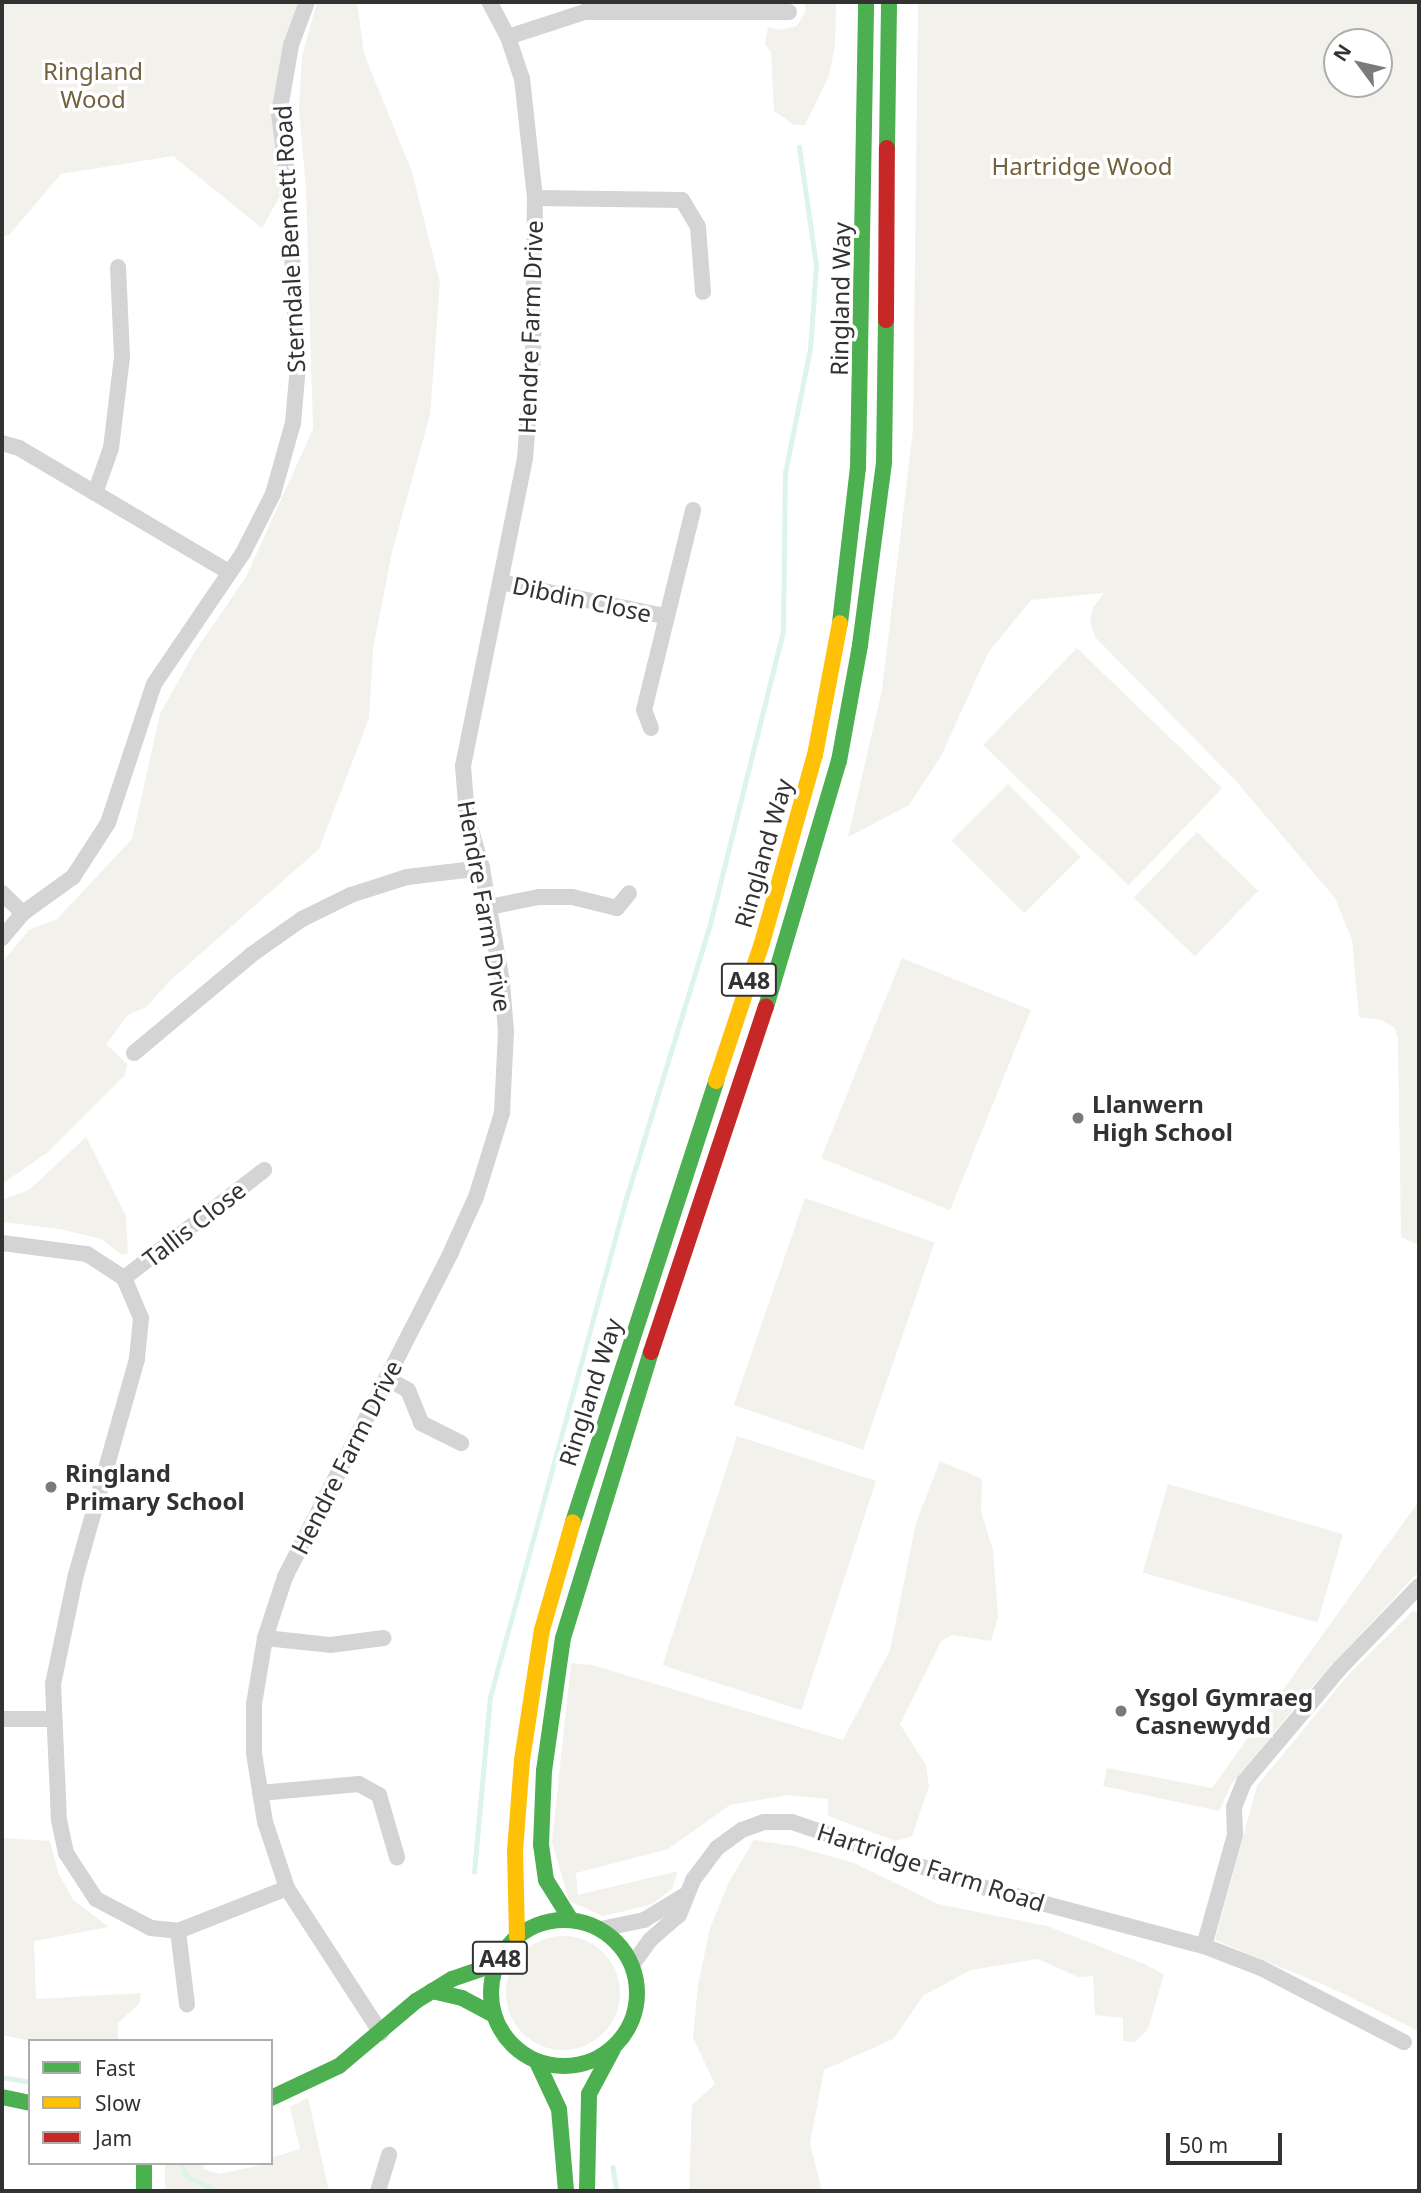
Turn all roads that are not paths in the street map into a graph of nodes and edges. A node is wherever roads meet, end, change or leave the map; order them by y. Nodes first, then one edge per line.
1 (307, 2) edge
2 (489, 2) edge
3 (866, 2) edge
4 (889, 2) edge
5 (698, 7) edge
6 (789, 12) dead end
7 (508, 37) junction
8 (535, 198) junction
9 (118, 267) dead end
10 (703, 292) dead end
11 (2, 443) edge
12 (95, 493) junction
13 (693, 510) dead end
14 (229, 572) junction
15 (500, 582) junction
16 (664, 616) junction
17 (651, 728) dead end
18 (482, 868) junction
19 (2, 893) edge
20 (629, 893) dead end
21 (489, 907) junction
22 (23, 913) junction
23 (2, 938) edge
24 (134, 1053) dead end
25 (264, 1170) dead end
26 (2, 1242) edge
27 (124, 1278) junction
28 (386, 1378) junction
29 (461, 1443) dead end
30 (1419, 1586) edge
31 (265, 1638) junction
32 (384, 1638) dead end
33 (2, 1719) edge
34 (53, 1719) junction
35 (260, 1793) junction
36 (397, 1857) dead end
37 (287, 1888) junction
38 (687, 1894) junction
39 (571, 1920) junction
40 (601, 1929) junction
41 (178, 1931) junction
42 (517, 1937) junction
43 (1204, 1946) junction
44 (496, 1964) junction
45 (632, 1965) junction
46 (432, 1991) junction
47 (187, 2004) dead end
48 (494, 2015) junction
49 (381, 2033) junction
50 (1404, 2042) dead end
51 (616, 2045) junction
52 (537, 2062) junction
53 (2, 2097) edge
54 (273, 2097) edge
55 (28, 2103) edge
56 (389, 2155) dead end
57 (144, 2165) edge
58 (144, 2191) edge
59 (378, 2191) edge
60 (566, 2191) edge
61 (587, 2191) edge

1 - 14 street, Sterndale Bennett Road
2 - 7 street, Hendre Farm Drive
3 - 42 main road, Ringland Way / A48
4 - 39 main road, Ringland Way / A48
5 - 6 street
5 - 7 street
7 - 8 street, Hendre Farm Drive
8 - 10 street
8 - 15 street, Hendre Farm Drive
9 - 12 street
11 - 12 street
12 - 14 street
13 - 16 street, Dibdin Close
14 - 22 street, Sterndale Bennett Road
15 - 16 street, Dibdin Close
15 - 18 street, Hendre Farm Drive
16 - 17 street, Dibdin Close
18 - 21 street, Hendre Farm Drive
18 - 24 street
19 - 22 street
20 - 21 street
21 - 28 street, Hendre Farm Drive
22 - 23 street, Sterndale Bennett Road
25 - 27 street, Tallis Close
26 - 27 street
27 - 34 street
28 - 29 street
28 - 31 street, Hendre Farm Drive
30 - 43 street
31 - 32 street
31 - 35 street, Hendre Farm Drive
33 - 34 street
34 - 41 street
35 - 36 street
35 - 37 street, Hendre Farm Drive
37 - 41 street
37 - 49 street, Hendre Farm Drive
38 - 40 street, Hartridge Farm Road
38 - 43 street, Hartridge Farm Road
38 - 45 street, Hartridge Farm Road
39 - 40 main road, A48
39 - 42 main road, A48
40 - 45 main road, A48
41 - 47 street
42 - 44 main road, A48
43 - 50 street, Hartridge Farm Road
44 - 46 main road
44 - 48 main road, A48
45 - 51 main road
46 - 48 main road
46 - 49 main road
48 - 52 main road, A48
49 - 54 main road
51 - 52 main road
51 - 61 main road
52 - 60 main road, A48
53 - 55 main road
56 - 59 street
57 - 58 main road

